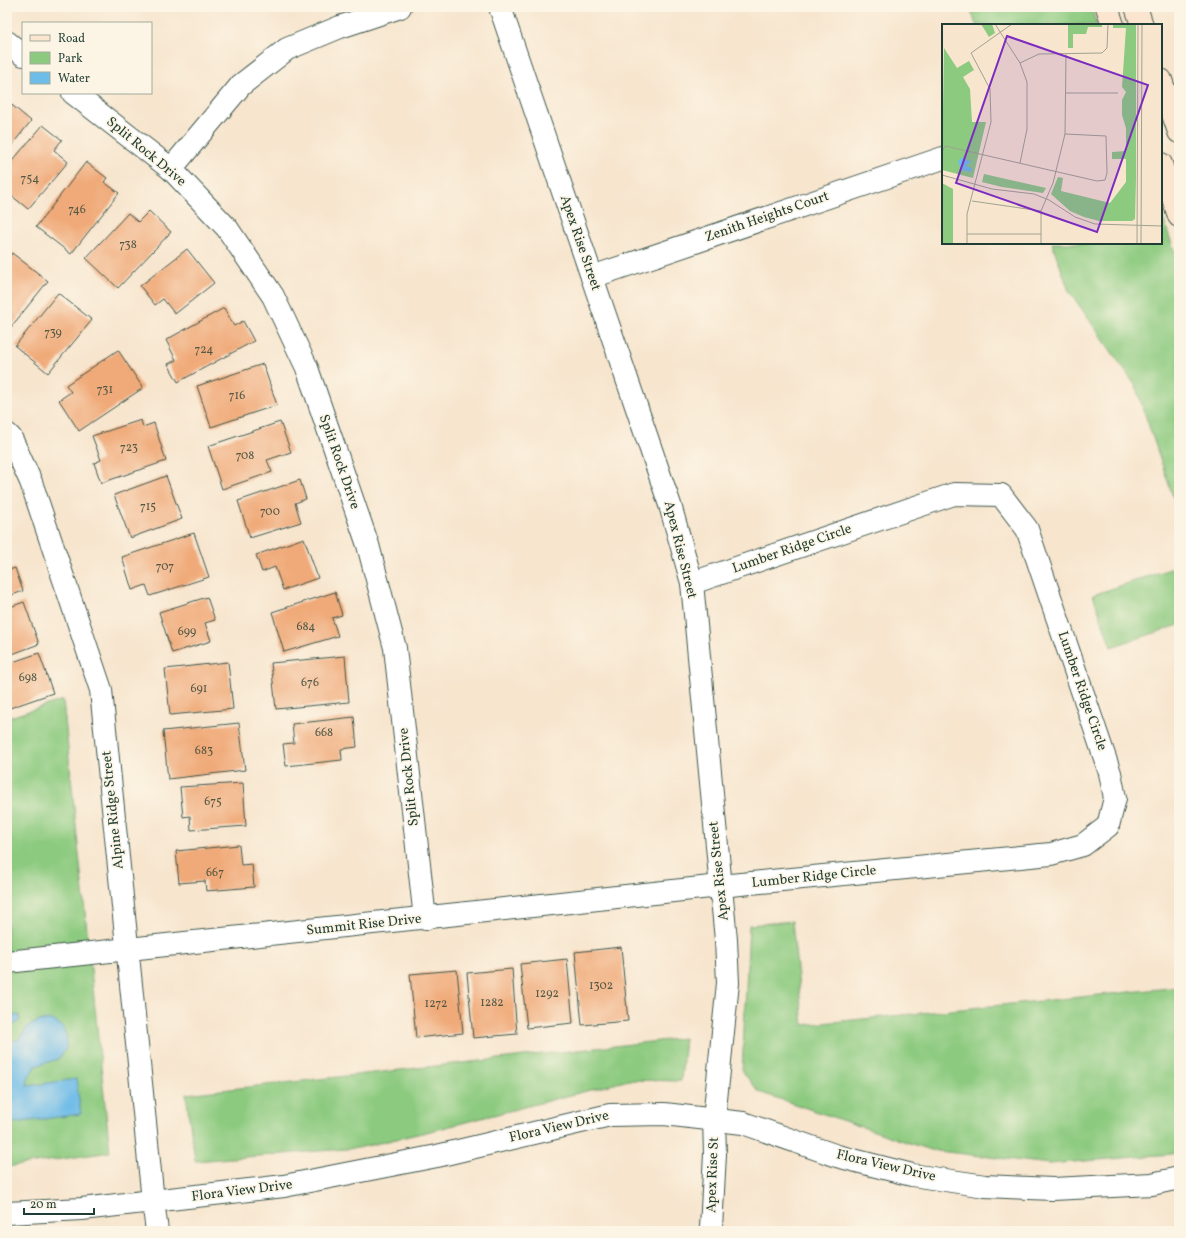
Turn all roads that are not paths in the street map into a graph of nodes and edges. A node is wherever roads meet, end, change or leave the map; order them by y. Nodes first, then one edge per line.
1 (400, 7) edge
2 (500, 7) edge
3 (1107, 7) edge
4 (1136, 7) edge
5 (1113, 24) edge
6 (1142, 24) edge
7 (7, 42) edge
8 (22, 54) edge
9 (1162, 83) edge
10 (74, 94) edge
11 (1179, 132) edge
12 (942, 158) edge
13 (1162, 167) edge
14 (171, 169) junction
15 (1179, 216) edge
16 (592, 277) junction
17 (7, 434) edge
18 (692, 583) junction
19 (720, 886) junction
20 (425, 919) junction
21 (127, 948) junction
22 (7, 962) edge
23 (714, 1119) junction
24 (1179, 1178) edge
25 (153, 1201) junction
26 (7, 1213) edge
27 (707, 1230) edge
28 (157, 1231) edge

1 - 14 street
2 - 16 street, Apex Rise Street
3 - 5 street
4 - 6 street
7 - 8 street
9 - 11 street
10 - 14 street, Split Rock Drive
12 - 16 street, Zenith Heights Court
13 - 15 street
14 - 20 street, Split Rock Drive
16 - 18 street, Apex Rise Street
17 - 21 street, Alpine Ridge Street
18 - 19 street, Apex Rise Street
18 - 19 street, Lumber Ridge Circle
19 - 20 street, Summit Rise Drive
19 - 23 street, Apex Rise Street
20 - 21 street, Summit Rise Drive
21 - 22 street, Summit Rise Drive
21 - 25 street, Alpine Ridge Street
23 - 24 street, Flora View Drive
23 - 25 street, Flora View Drive
23 - 27 street, Apex Rise St
25 - 26 street, Flora View Drive
25 - 28 street, Alpine Ridge Street

